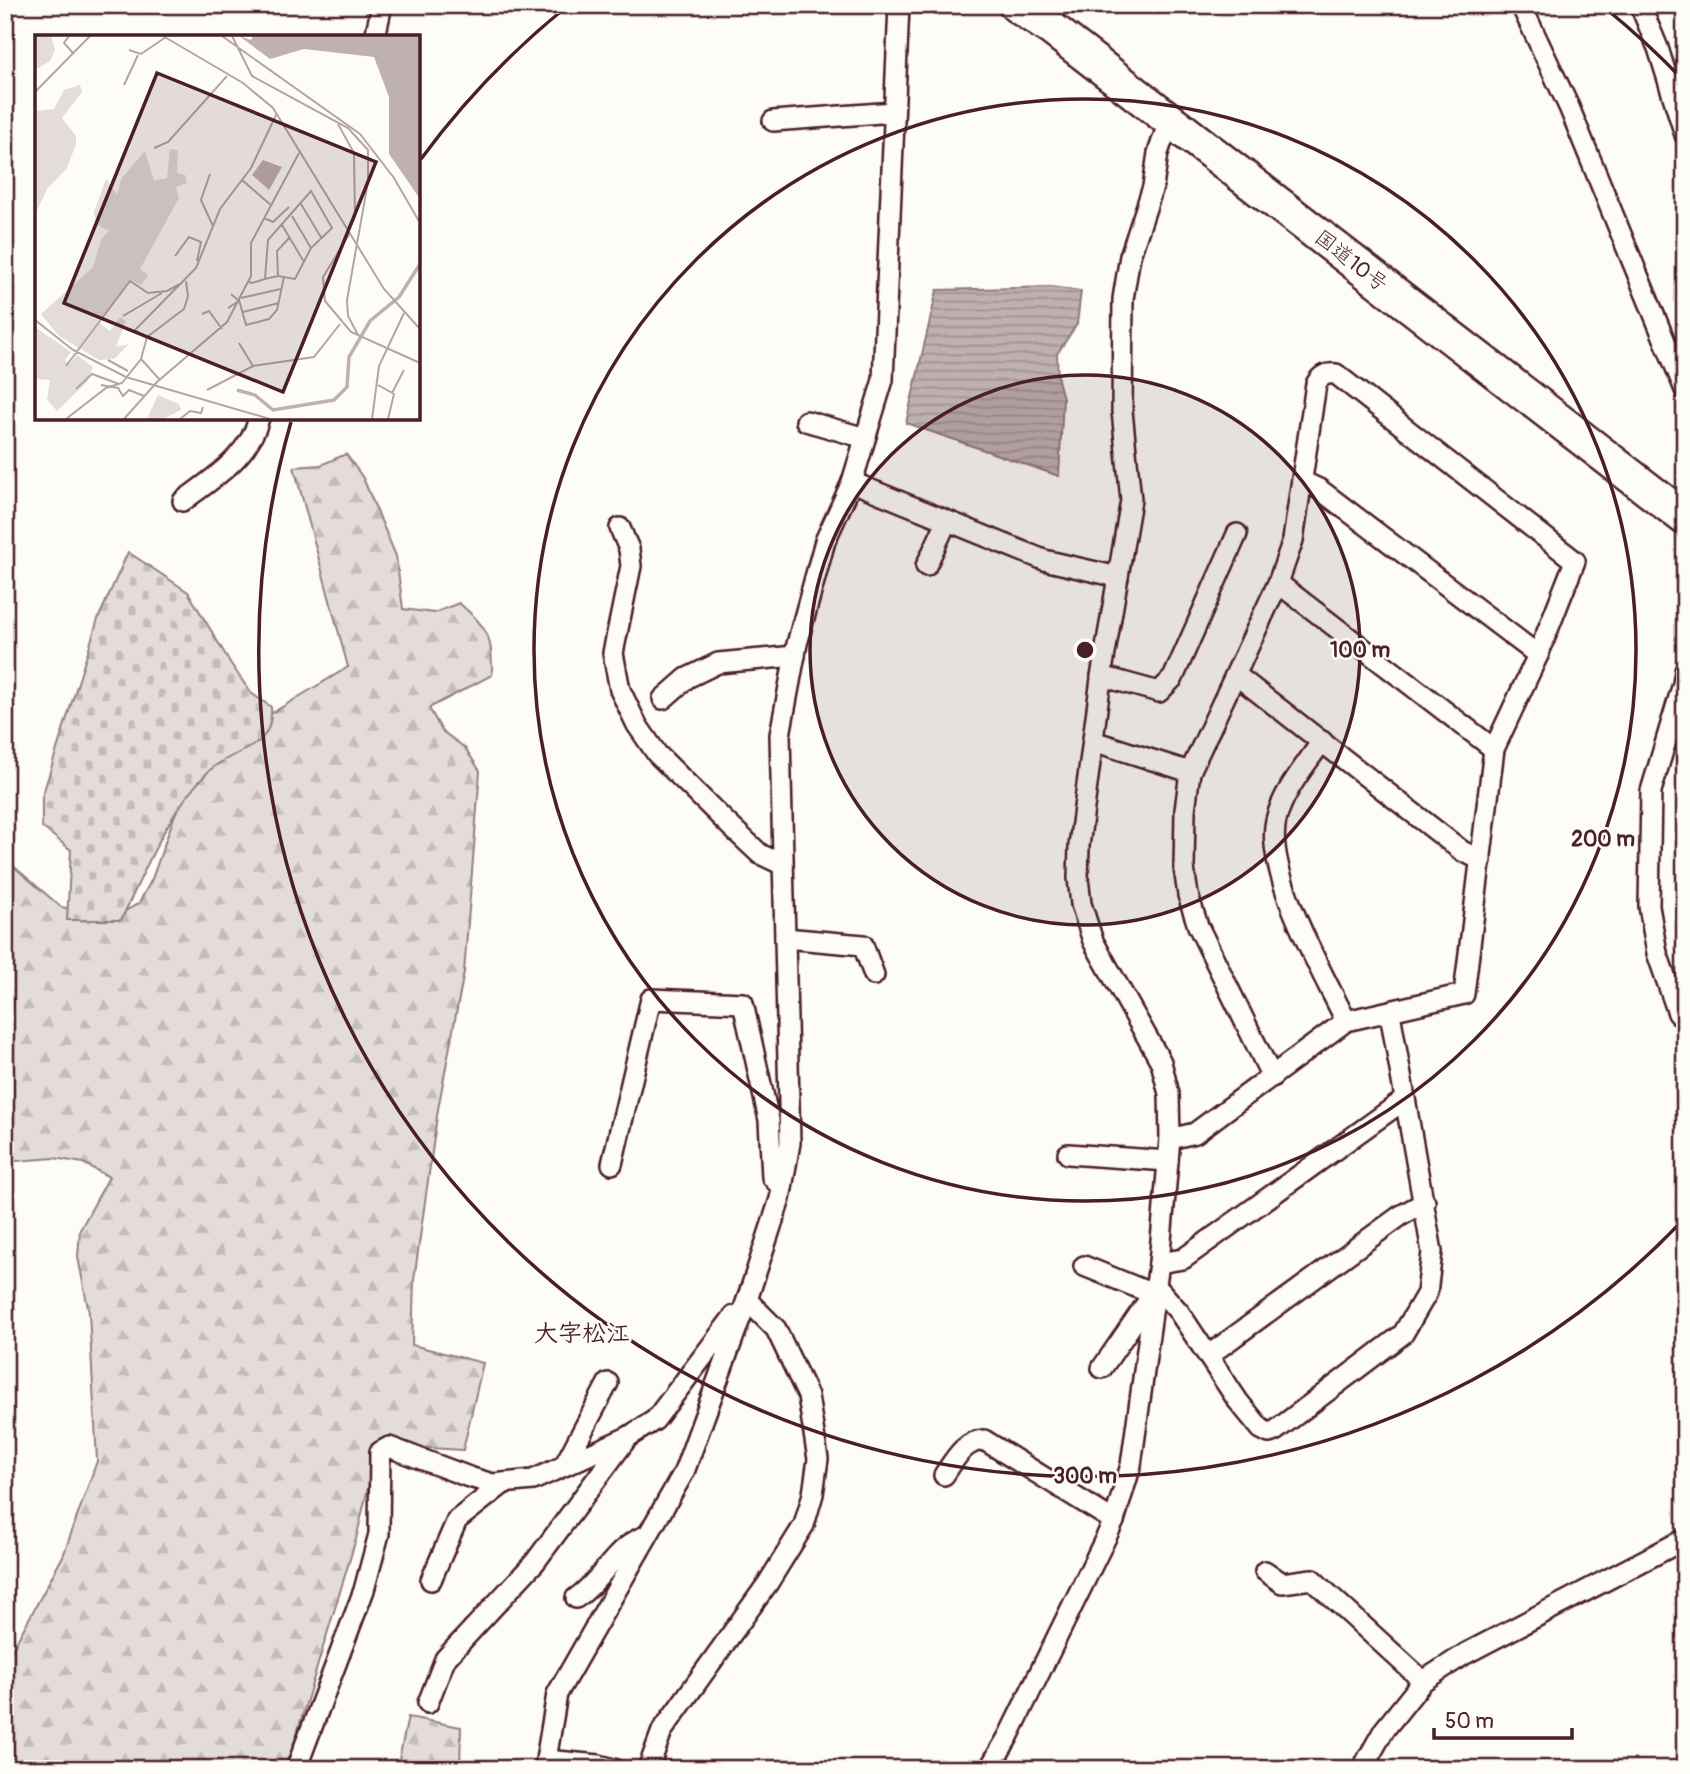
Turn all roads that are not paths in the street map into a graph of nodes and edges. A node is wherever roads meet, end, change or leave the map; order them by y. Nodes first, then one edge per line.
1 (382, 5) edge
2 (899, 5) edge
3 (1016, 5) edge
4 (1521, 5) edge
5 (1640, 5) edge
6 (375, 35) edge
7 (894, 112) junction
8 (773, 121) dead end
9 (1169, 121) junction
10 (1685, 135) edge
11 (1685, 390) edge
12 (259, 420) edge
13 (806, 421) dead end
14 (865, 438) junction
15 (1303, 481) junction
16 (852, 482) junction
17 (183, 501) dead end
18 (1685, 518) edge
19 (947, 521) junction
20 (620, 528) dead end
21 (1237, 534) dead end
22 (926, 566) dead end
23 (1118, 577) junction
24 (1279, 583) junction
25 (1538, 655) junction
26 (795, 656) junction
27 (1685, 671) edge
28 (1236, 675) junction
29 (1101, 676) junction
30 (663, 699) dead end
31 (1093, 741) junction
32 (1322, 741) junction
33 (1494, 748) junction
34 (1190, 772) junction
35 (1481, 860) junction
36 (783, 865) junction
37 (785, 938) junction
38 (874, 975) dead end
39 (1390, 1013) junction
40 (1685, 1020) edge
41 (1346, 1021) junction
42 (1272, 1077) junction
43 (1404, 1100) junction
44 (1170, 1139) junction
45 (1068, 1154) dead end
46 (1168, 1161) junction
47 (612, 1164) dead end
48 (782, 1188) junction
49 (1425, 1202) junction
50 (1159, 1263) junction
51 (1084, 1266) dead end
52 (1154, 1289) junction
53 (747, 1300) junction
54 (1209, 1355) junction
55 (1102, 1368) dead end
56 (608, 1383) dead end
57 (628, 1437) junction
58 (564, 1466) junction
59 (944, 1475) dead end
60 (504, 1483) junction
61 (1114, 1521) junction
62 (647, 1536) junction
63 (1685, 1539) edge
64 (1265, 1571) dead end
65 (430, 1580) dead end
66 (576, 1598) dead end
67 (1423, 1681) junction
68 (428, 1703) dead end
69 (296, 1769) edge
70 (614, 1769) edge
71 (648, 1769) edge
72 (989, 1769) edge
73 (1362, 1769) edge

1 - 6 street
2 - 7 street
3 - 9 highway, 国道10号
4 - 11 street
5 - 10 street
7 - 8 street
7 - 14 street
9 - 18 highway, 国道10号
9 - 23 street
12 - 17 street
13 - 14 street
14 - 16 street
15 - 24 street
15 - 25 street
15 - 25 street
16 - 19 street
16 - 26 street
19 - 22 street
19 - 23 street
20 - 36 street
21 - 29 street
23 - 29 street
24 - 28 street
24 - 33 street
25 - 33 street
26 - 30 street
26 - 36 street
27 - 40 street
28 - 32 street
28 - 34 street
29 - 31 street
31 - 34 street
31 - 44 street
32 - 35 street
32 - 41 street
33 - 35 street
34 - 42 street
35 - 39 street
36 - 37 street
37 - 38 street
37 - 48 street
39 - 41 street
39 - 43 street
41 - 42 street
42 - 44 street
43 - 49 street
43 - 50 street
44 - 46 street
45 - 46 street
46 - 50 street
47 - 48 street
48 - 53 street
49 - 54 street
49 - 54 street
50 - 52 street
51 - 52 street
52 - 54 street
52 - 55 street
52 - 61 street
53 - 57 street
53 - 62 street
53 - 71 street
56 - 58 street
57 - 58 street
57 - 68 street
58 - 60 street
59 - 61 street
60 - 65 street
60 - 69 street
61 - 72 street
62 - 66 street
62 - 70 street
63 - 67 street
64 - 67 street
67 - 73 street

